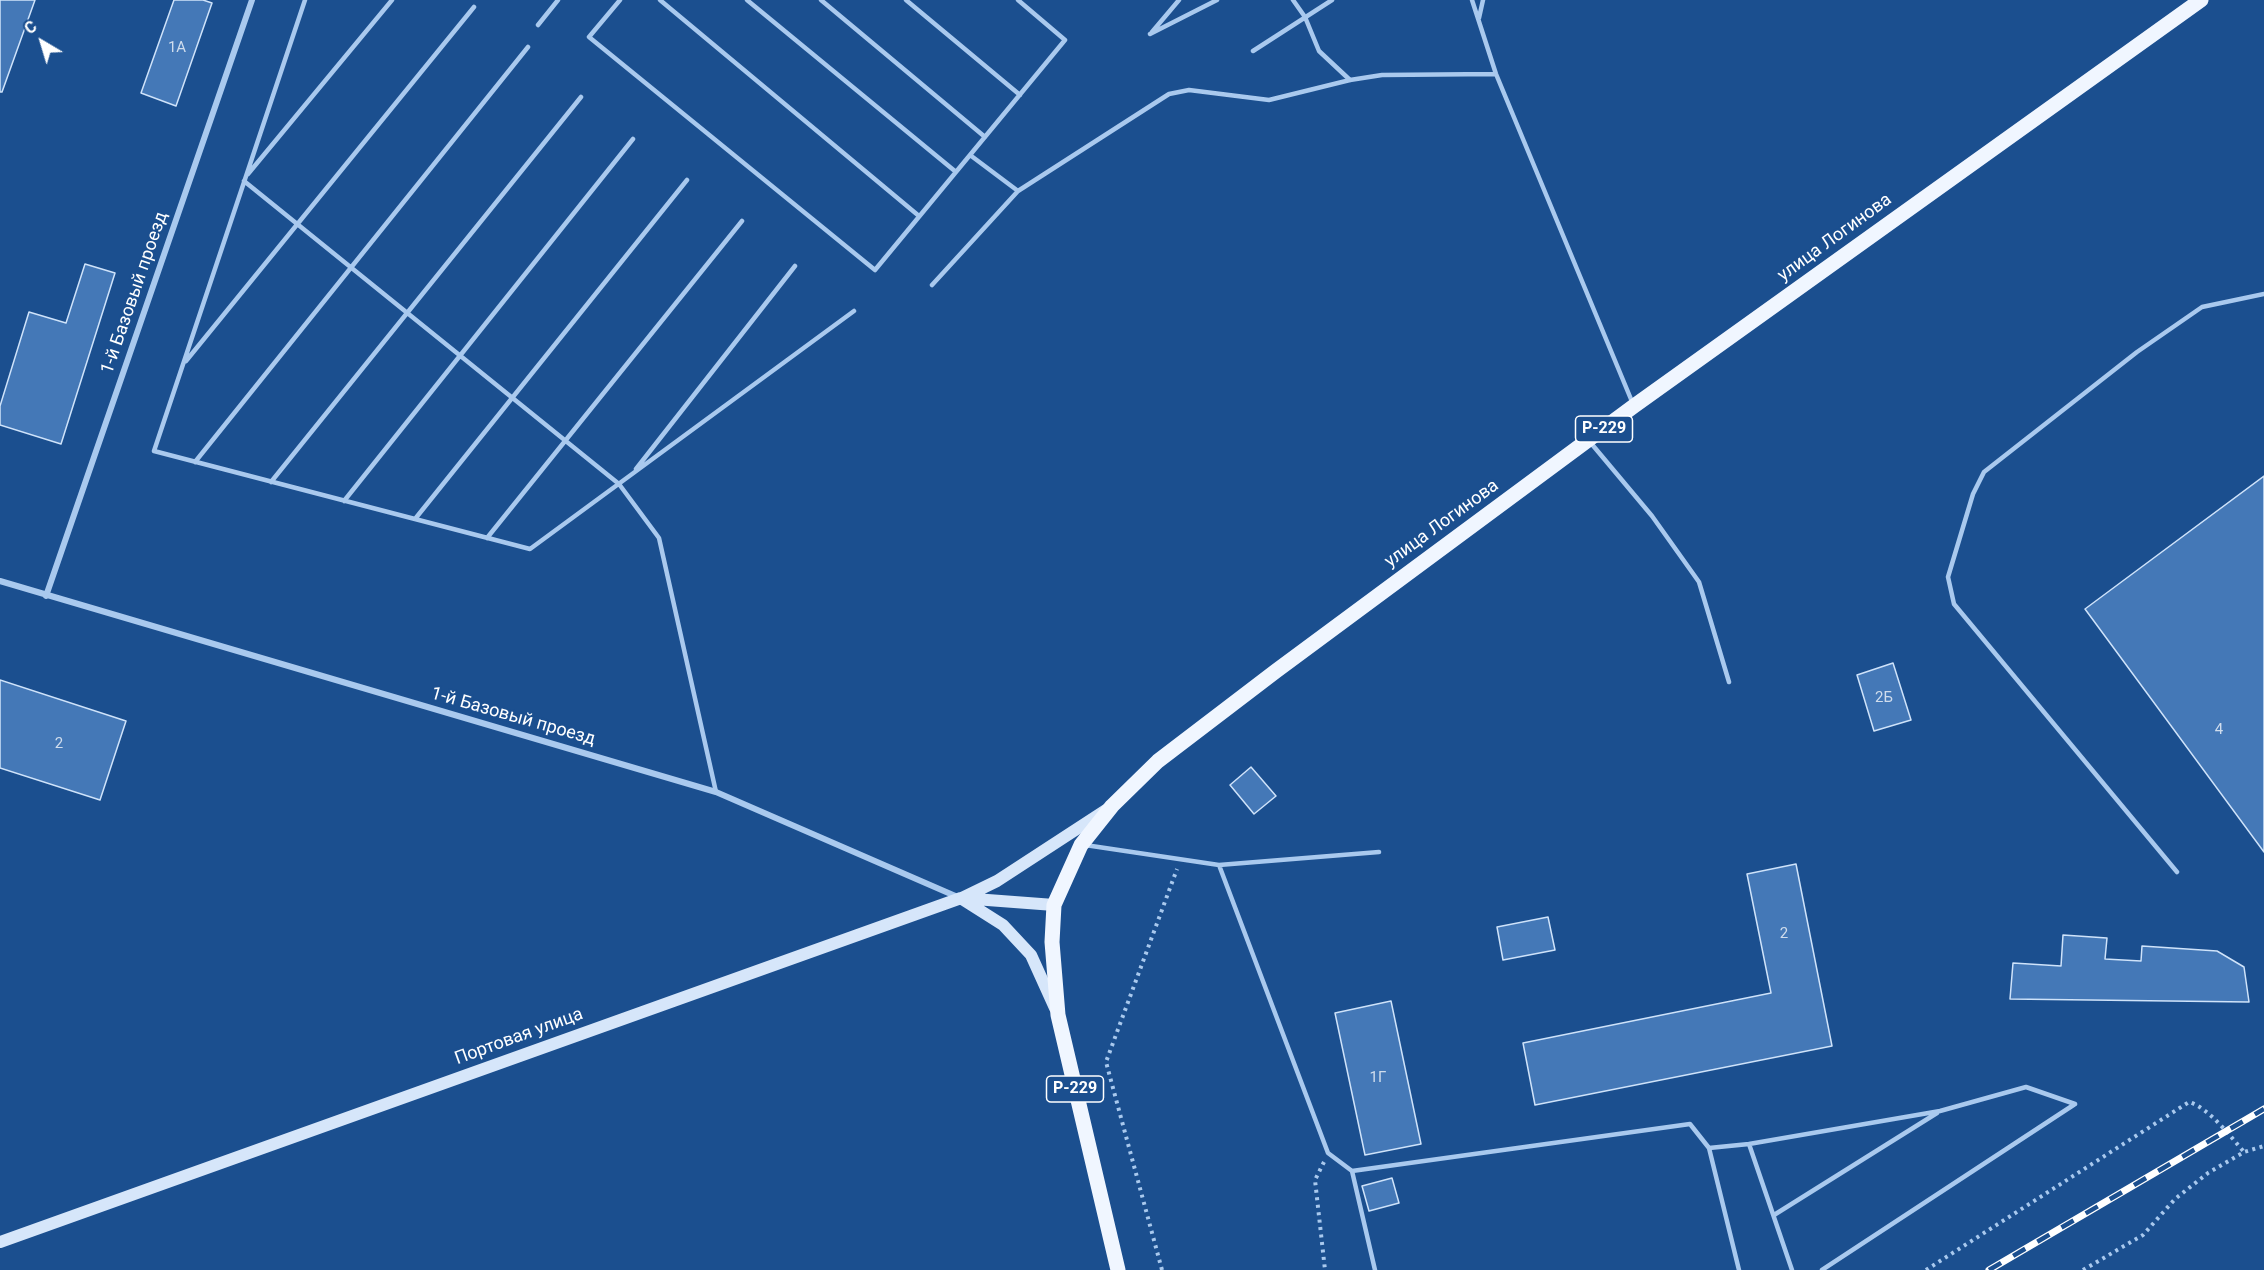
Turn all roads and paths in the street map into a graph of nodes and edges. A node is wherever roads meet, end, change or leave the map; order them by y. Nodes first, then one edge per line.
1 (252, 0) edge
2 (305, 0) edge
3 (392, 0) edge
4 (558, 0) edge
5 (620, 0) edge
6 (660, 0) edge
7 (747, 0) edge
8 (821, 0) edge
9 (906, 0) edge
10 (1018, 0) edge
11 (1179, 0) edge
12 (1217, 0) edge
13 (1293, 0) edge
14 (1332, 0) edge
15 (1472, 0) edge
16 (1483, 0) edge
17 (2201, 0) edge
18 (474, 7) dead end
19 (1305, 17) junction
20 (1479, 18) junction
21 (538, 24) dead end
22 (528, 47) dead end
23 (1253, 51) dead end
24 (1496, 74) junction
25 (1350, 80) junction
26 (1020, 95) junction
27 (581, 97) dead end
28 (985, 136) junction
29 (633, 139) dead end
30 (970, 155) junction
31 (956, 172) junction
32 (245, 178) junction
33 (687, 180) dead end
34 (1018, 191) junction
35 (919, 216) junction
36 (742, 221) dead end
37 (297, 224) junction
38 (795, 266) dead end
39 (351, 267) junction
40 (932, 285) dead end
41 (2264, 294) edge
42 (854, 311) dead end
43 (407, 312) junction
44 (460, 355) junction
45 (183, 364) junction
46 (513, 398) junction
47 (1634, 406) junction
48 (566, 440) junction
49 (1588, 440) junction
50 (195, 462) junction
51 (632, 474) junction
52 (271, 482) junction
53 (619, 484) junction
54 (344, 501) junction
55 (415, 519) junction
56 (487, 538) junction
57 (0, 581) edge
58 (46, 596) junction
59 (1730, 682) dead end
60 (716, 792) junction
61 (1113, 806) junction
62 (1081, 845) junction
63 (1379, 852) dead end
64 (1180, 860) junction
65 (1219, 866) junction
66 (2177, 872) dead end
67 (961, 898) junction
68 (1054, 904) junction
69 (1058, 1015) junction
70 (1940, 1112) junction
71 (1749, 1144) junction
72 (2264, 1146) edge
73 (1709, 1148) junction
74 (2244, 1152) junction
75 (1328, 1153) junction
76 (1352, 1171) junction
77 (1774, 1215) junction
78 (0, 1242) edge
79 (1118, 1270) edge
80 (1162, 1270) edge
81 (1324, 1270) edge
82 (1375, 1270) edge
83 (1739, 1270) edge
84 (1792, 1270) edge
85 (1822, 1270) edge
86 (1926, 1270) edge
87 (2083, 1270) edge

1 - 58 street, 1-й Базовый проезд
2 - 32 lane
3 - 32 lane
4 - 21 lane
5 - 35 lane
6 - 35 lane
7 - 31 lane
8 - 28 lane
9 - 26 lane
10 - 26 lane
11 - 12 lane
13 - 19 lane
14 - 19 lane
15 - 20 lane
16 - 20 lane
17 - 47 main road, улица Логинова / Р-229
18 - 37 lane
19 - 23 lane
19 - 25 lane
20 - 24 lane
22 - 39 lane
24 - 25 lane
24 - 47 lane
25 - 34 lane
26 - 28 lane
27 - 43 lane
28 - 30 lane
29 - 44 lane
30 - 31 lane
30 - 34 lane
31 - 35 lane
32 - 37 lane
32 - 45 lane
33 - 46 lane
34 - 40 lane
36 - 48 lane
37 - 39 lane
37 - 45 lane
38 - 51 lane
39 - 43 lane
39 - 50 lane
41 - 66 lane
42 - 51 lane
43 - 44 lane
43 - 52 lane
44 - 46 lane
44 - 54 lane
45 - 50 lane
46 - 48 lane
46 - 55 lane
47 - 49 main road, улица Логинова / Р-229
48 - 53 lane
48 - 56 lane
49 - 59 lane
49 - 61 main road, улица Логинова / Р-229
50 - 52 lane
51 - 53 lane
52 - 54 lane
53 - 56 lane
53 - 60 lane
54 - 55 lane
55 - 56 lane
57 - 58 street, 1-й Базовый проезд
58 - 60 street, 1-й Базовый проезд
60 - 67 street, 1-й Базовый проезд
61 - 62 main road, улица Логинова / Р-229
61 - 67 street
62 - 64 lane
62 - 68 main road, улица Логинова / Р-229
63 - 65 lane
64 - 65 lane
64 - 80 path
65 - 75 lane
67 - 68 street, Портовая улица
67 - 69 street
67 - 78 street, Портовая улица
68 - 69 main road, улица Логинова / Р-229
69 - 79 main road, улица Логинова / Р-229
70 - 71 lane
70 - 77 lane
70 - 85 lane
71 - 73 lane
71 - 77 lane
72 - 74 path
73 - 76 lane
73 - 83 lane
74 - 86 path
74 - 87 path
75 - 76 lane
75 - 81 path
76 - 82 lane
77 - 84 lane

